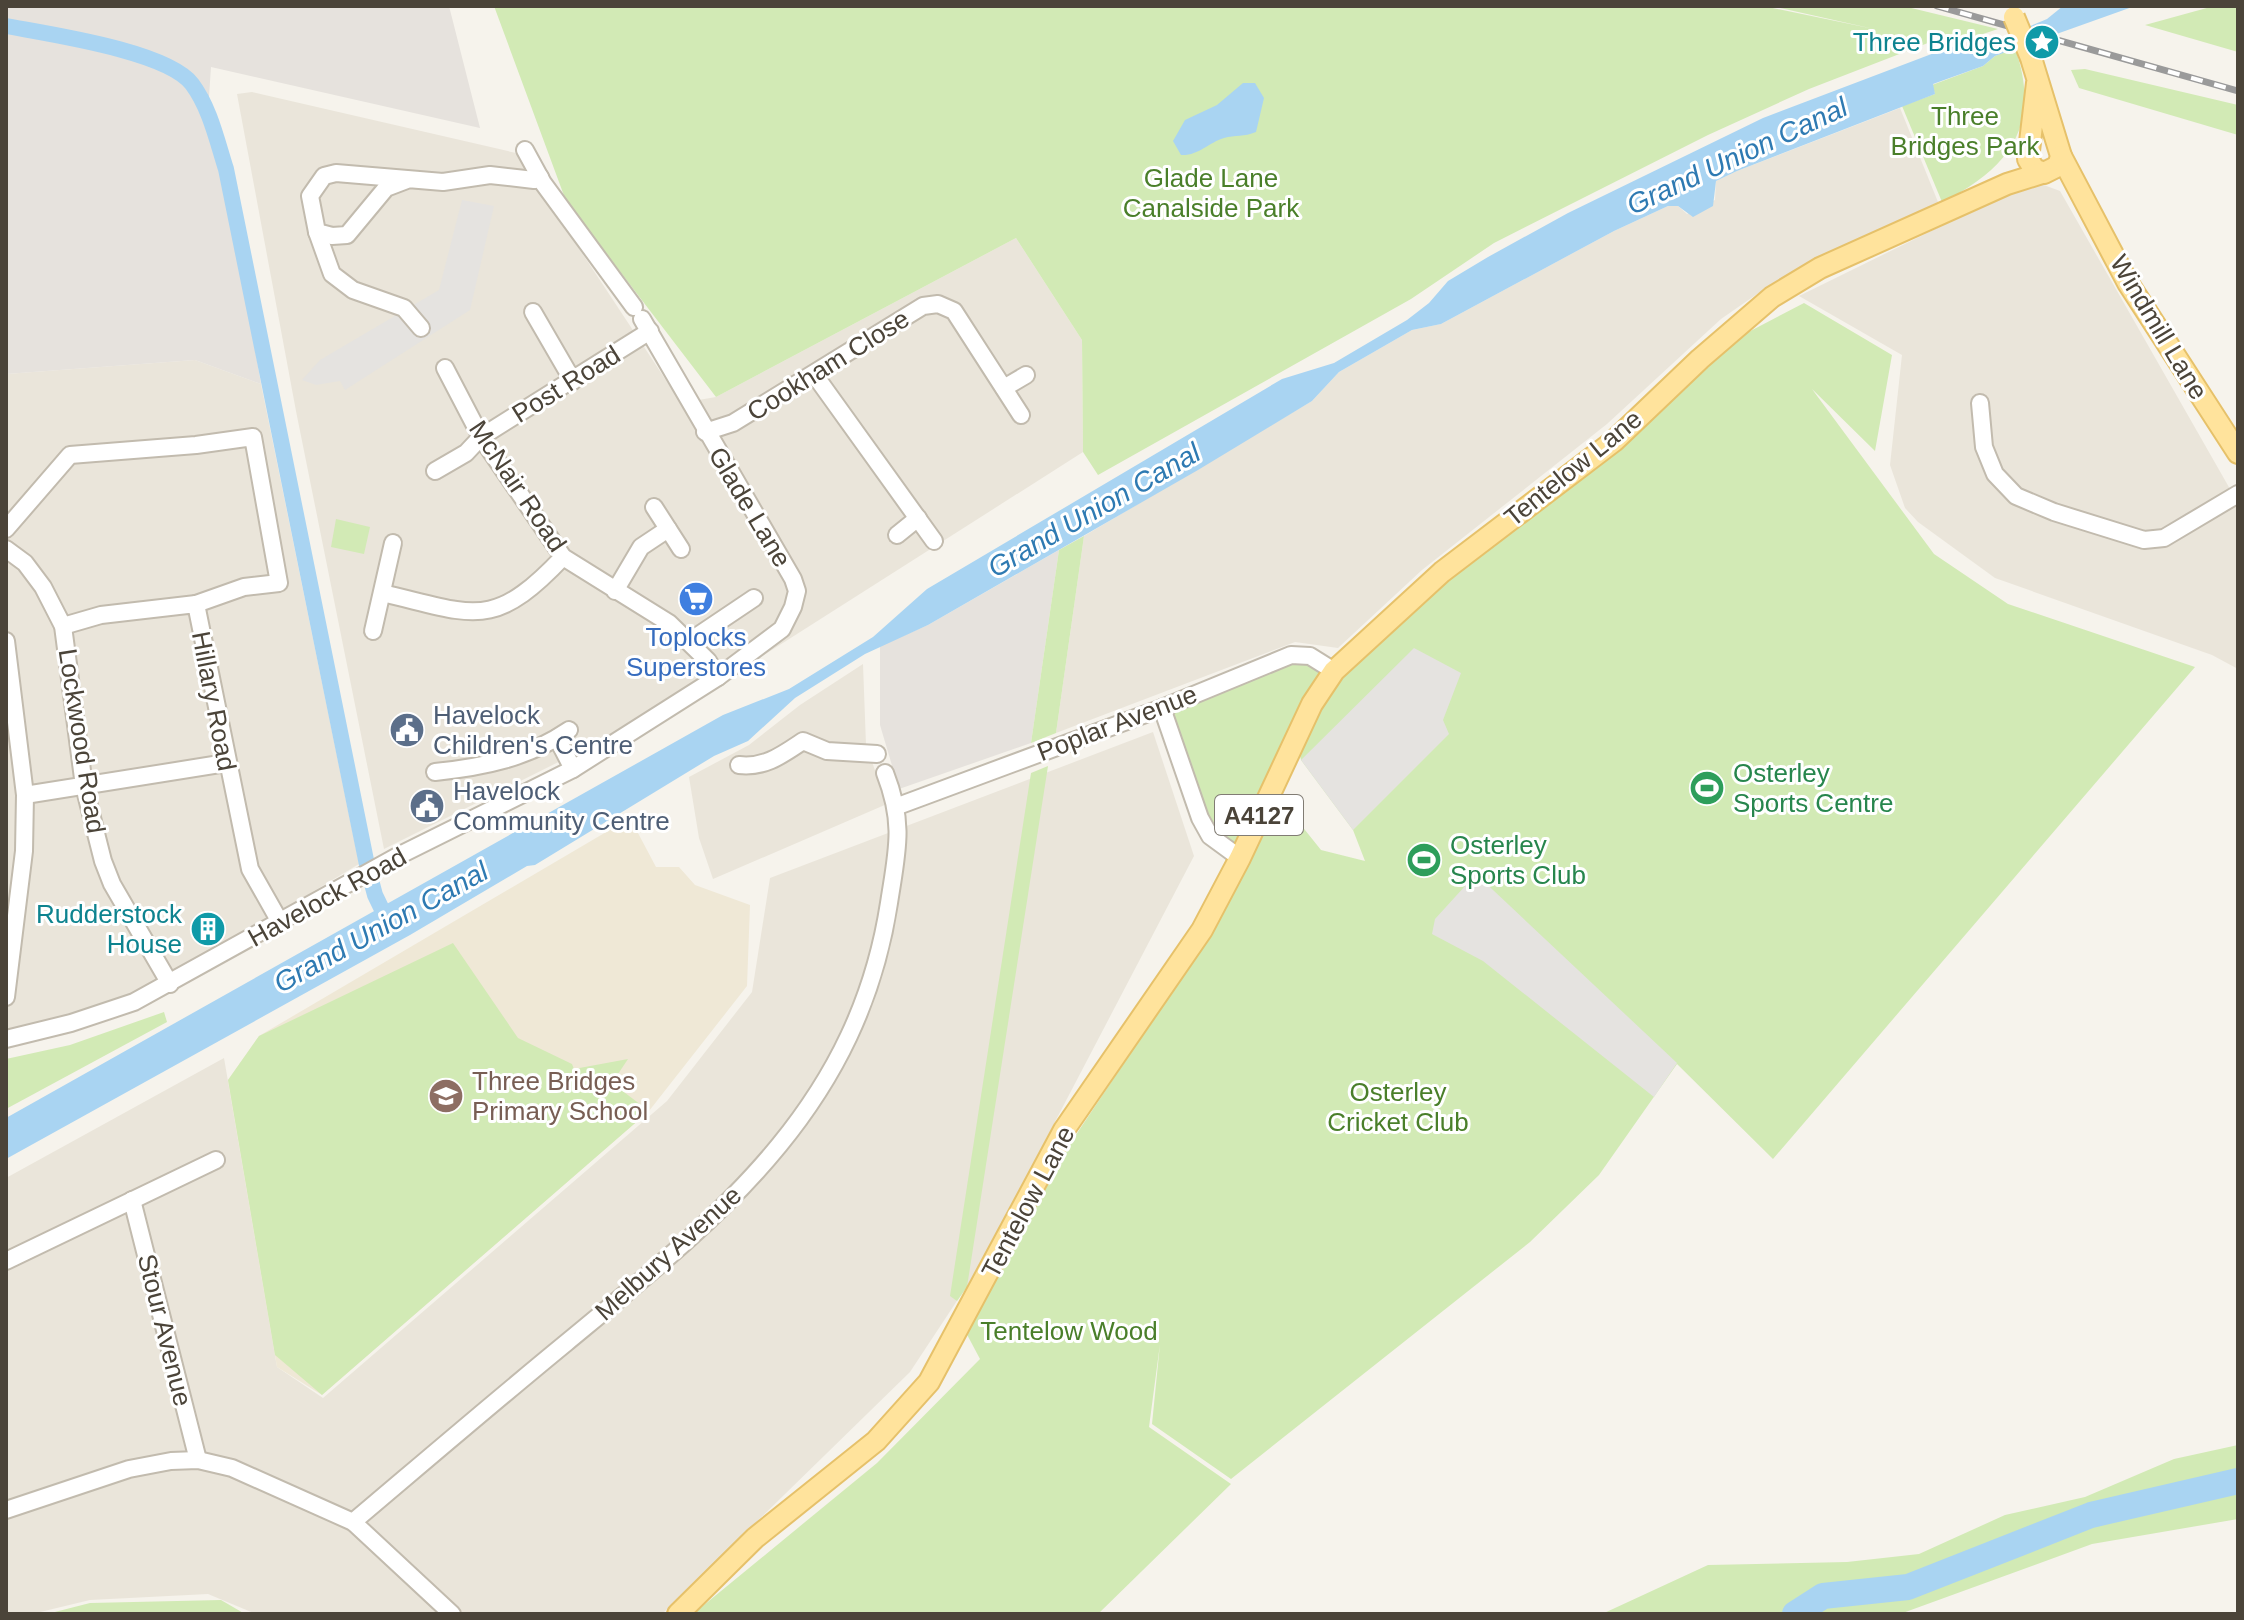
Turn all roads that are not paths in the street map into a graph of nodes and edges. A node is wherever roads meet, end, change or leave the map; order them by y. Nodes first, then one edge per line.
1 (2012, 12) edge
2 (2037, 83) junction
3 (525, 150) dead end
4 (2045, 159) junction
5 (540, 177) junction
6 (407, 180) junction
7 (317, 232) junction
8 (347, 235) junction
9 (328, 267) junction
10 (533, 312) dead end
11 (642, 319) junction
12 (421, 328) dead end
13 (445, 368) dead end
14 (814, 374) junction
15 (1026, 375) dead end
16 (573, 381) junction
17 (1004, 388) junction
18 (1980, 403) dead end
19 (1021, 415) dead end
20 (705, 432) junction
21 (481, 437) junction
22 (2238, 453) edge
23 (435, 471) dead end
24 (2238, 494) edge
25 (654, 507) dead end
26 (918, 518) junction
27 (6, 529) edge
28 (668, 529) junction
29 (897, 535) dead end
30 (934, 541) dead end
31 (393, 543) dead end
32 (6, 549) edge
33 (681, 549) dead end
34 (563, 557) junction
35 (615, 591) junction
36 (382, 593) junction
37 (754, 598) dead end
38 (196, 604) junction
39 (63, 626) junction
40 (373, 631) dead end
41 (6, 641) edge
42 (690, 641) junction
43 (1334, 671) junction
44 (718, 677) junction
45 (1162, 708) junction
46 (877, 754) dead end
47 (226, 763) junction
48 (739, 765) dead end
49 (573, 769) junction
50 (435, 772) dead end
51 (885, 773) dead end
52 (84, 786) junction
53 (25, 795) junction
54 (898, 806) junction
55 (1240, 858) junction
56 (280, 922) junction
57 (170, 984) junction
58 (6, 997) edge
59 (6, 1039) edge
60 (216, 1160) dead end
61 (132, 1200) junction
62 (6, 1261) edge
63 (198, 1460) junction
64 (6, 1510) edge
65 (353, 1522) junction
66 (452, 1614) edge
67 (678, 1614) edge

1 - 2 main road, bridge
2 - 4 main road
2 - 4 main road
3 - 5 street, Glade Lane
4 - 22 main road, Windmill Lane
4 - 43 main road, Tentelow Lane / A4127
5 - 6 street
5 - 11 street, Glade Lane
6 - 7 street
6 - 8 street
7 - 8 street
7 - 9 street
8 - 9 street
9 - 12 street
10 - 16 street
11 - 16 street, Post Road
11 - 20 street, Glade Lane
13 - 21 street, McNair Road
14 - 17 street, Cookham Close
14 - 20 street, Cookham Close
14 - 26 street
15 - 17 street
16 - 21 street, Post Road
17 - 19 street, Cookham Close
18 - 24 street
20 - 44 street, Glade Lane
21 - 23 street, Post Road
21 - 34 street, McNair Road
25 - 28 street
26 - 29 street
26 - 30 street
27 - 38 street
28 - 33 street
28 - 35 street
31 - 36 street
32 - 39 street, Lockwood Road
34 - 35 street, McNair Road
34 - 36 street
35 - 42 street, McNair Road
36 - 40 street
37 - 42 street
38 - 39 street, Hillary Road
38 - 47 street, Hillary Road
39 - 52 street, Lockwood Road
41 - 53 street
42 - 44 street, McNair Road
43 - 45 street, Poplar Avenue
43 - 55 main road, Tentelow Lane / A4127
44 - 49 street, Havelock Road
45 - 54 street, Poplar Avenue
45 - 55 street
46 - 48 street
47 - 52 street
47 - 56 street, Hillary Road
49 - 50 street
49 - 56 street, Havelock Road
51 - 54 street, Melbury Avenue
52 - 53 street
52 - 57 street, Lockwood Road
53 - 58 street
54 - 65 street, Melbury Avenue
55 - 67 main road, Tentelow Lane / A4127
56 - 57 street, Havelock Road
57 - 59 street, Havelock Road
60 - 61 street
61 - 62 street
61 - 63 street, Stour Avenue
63 - 64 street
63 - 65 street
65 - 66 street

